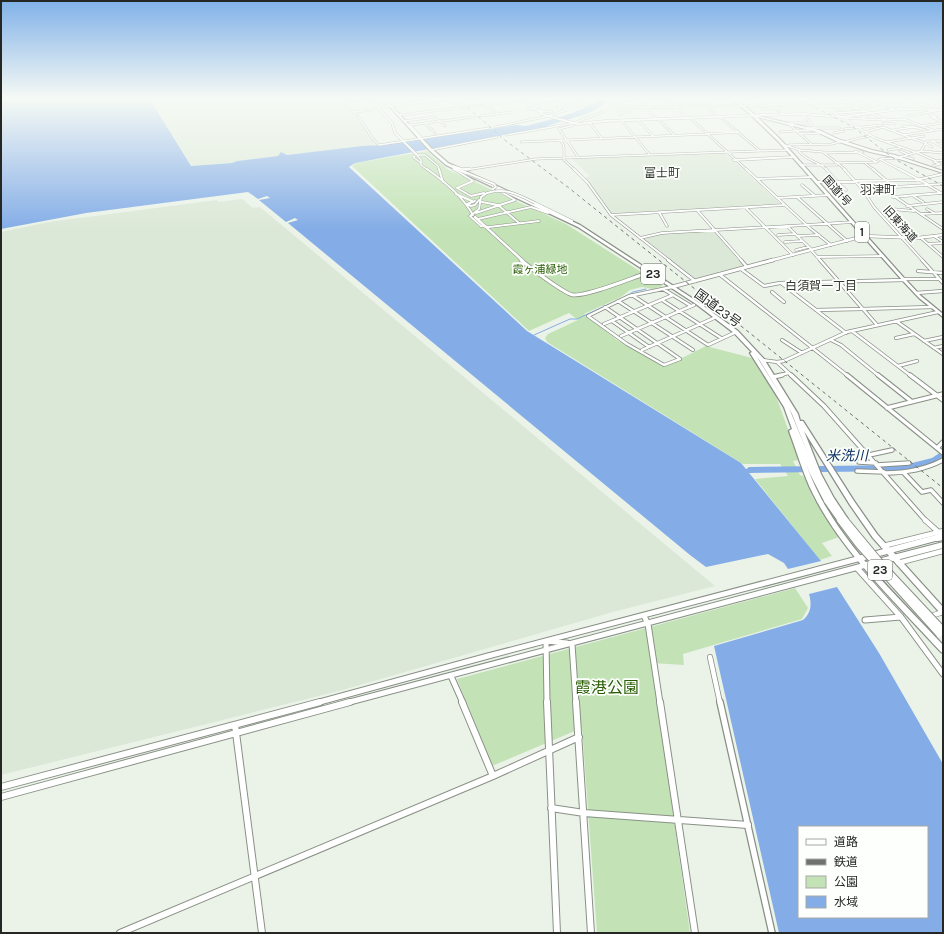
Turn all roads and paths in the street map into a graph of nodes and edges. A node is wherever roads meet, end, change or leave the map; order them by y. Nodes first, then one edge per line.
1 (403, 141) edge
2 (930, 141) edge
3 (375, 142) edge
4 (398, 142) edge
5 (422, 142) edge
6 (473, 142) edge
7 (521, 142) dead end
8 (526, 142) edge
9 (562, 142) edge
10 (568, 142) edge
11 (640, 142) edge
12 (715, 142) edge
13 (750, 142) edge
14 (782, 142) edge
15 (807, 142) edge
16 (843, 142) joint
17 (886, 142) edge
18 (920, 142) edge
19 (931, 142) edge
20 (810, 144) junction
21 (926, 144) junction
22 (786, 145) junction
23 (932, 147) dead end
24 (943, 147) edge
25 (901, 148) junction
26 (430, 150) junction
27 (788, 150) junction
28 (800, 150) junction
29 (855, 150) dead end
30 (888, 150) dead end
31 (760, 151) junction
32 (900, 151) dead end
33 (921, 151) junction
34 (726, 152) junction
35 (860, 152) junction
36 (863, 152) dead end
37 (915, 152) junction
38 (824, 153) junction
39 (943, 153) edge
40 (908, 154) junction
41 (416, 155) junction
42 (650, 155) junction
43 (903, 156) junction
44 (438, 157) junction
45 (578, 157) junction
46 (794, 157) junction
47 (563, 158) junction
48 (897, 158) junction
49 (880, 159) junction
50 (932, 159) junction
51 (943, 159) edge
52 (734, 160) junction
53 (878, 162) junction
54 (865, 163) junction
55 (836, 164) junction
56 (940, 164) junction
57 (802, 165) junction
58 (821, 165) junction
59 (943, 165) edge
60 (933, 166) dead end
61 (453, 168) junction
62 (440, 169) junction
63 (429, 170) junction
64 (467, 171) junction
65 (943, 172) edge
66 (440, 173) junction
67 (433, 174) junction
68 (812, 176) junction
69 (757, 179) junction
70 (919, 180) junction
71 (856, 181) junction
72 (817, 182) junction
73 (837, 182) junction
74 (888, 182) junction
75 (443, 183) junction
76 (943, 184) edge
77 (929, 185) junction
78 (802, 186) dead end
79 (447, 187) junction
80 (492, 187) junction
81 (897, 187) junction
82 (882, 188) junction
83 (862, 189) junction
84 (846, 190) dead end
85 (486, 193) junction
86 (942, 193) edge
87 (829, 195) junction
88 (912, 195) junction
89 (815, 196) junction
90 (797, 197) junction
91 (893, 197) junction
92 (777, 198) junction
93 (482, 202) dead end
94 (923, 202) dead end
95 (943, 202) edge
96 (489, 203) junction
97 (508, 203) junction
98 (785, 205) junction
99 (499, 206) junction
100 (907, 206) junction
101 (746, 208) junction
102 (892, 209) dead end
103 (927, 209) dead end
104 (697, 210) junction
105 (915, 211) junction
106 (659, 212) junction
107 (943, 212) edge
108 (507, 213) junction
109 (934, 213) junction
110 (921, 214) junction
111 (555, 215) junction
112 (611, 215) junction
113 (475, 216) junction
114 (539, 220) dead end
115 (572, 222) junction
116 (853, 222) junction
117 (519, 223) junction
118 (943, 223) edge
119 (828, 224) junction
120 (936, 224) junction
121 (807, 225) junction
122 (667, 226) dead end
123 (786, 226) junction
124 (486, 227) junction
125 (765, 227) junction
126 (943, 228) edge
127 (715, 230) junction
128 (778, 235) dead end
129 (796, 235) junction
130 (819, 235) junction
131 (943, 235) edge
132 (864, 236) junction
133 (934, 236) junction
134 (901, 237) junction
135 (640, 238) junction
136 (921, 238) junction
137 (802, 241) junction
138 (847, 241) junction
139 (785, 242) dead end
140 (943, 243) edge
141 (928, 244) junction
142 (831, 245) junction
143 (810, 249) junction
144 (796, 250) dead end
145 (793, 255) junction
146 (883, 256) junction
147 (817, 257) junction
148 (943, 258) edge
149 (747, 267) junction
150 (741, 269) junction
151 (918, 271) dead end
152 (933, 272) junction
153 (647, 273) junction
154 (943, 273) edge
155 (719, 274) junction
156 (904, 280) junction
157 (695, 281) junction
158 (942, 281) edge
159 (838, 282) junction
160 (781, 283) junction
161 (670, 287) junction
162 (663, 289) junction
163 (943, 291) edge
164 (772, 292) dead end
165 (916, 293) junction
166 (632, 295) junction
167 (673, 295) junction
168 (662, 300) junction
169 (618, 301) junction
170 (784, 302) dead end
171 (692, 305) junction
172 (648, 306) junction
173 (605, 307) junction
174 (932, 307) junction
175 (862, 309) junction
176 (816, 310) junction
177 (679, 311) junction
178 (943, 311) edge
179 (634, 312) junction
180 (938, 312) junction
181 (943, 316) edge
182 (665, 317) junction
183 (620, 318) junction
184 (714, 318) junction
185 (612, 321) junction
186 (896, 321) junction
187 (651, 323) junction
188 (604, 324) dead end
189 (700, 324) junction
190 (877, 325) junction
191 (637, 329) junction
192 (686, 330) junction
193 (852, 331) junction
194 (629, 333) junction
195 (734, 333) junction
196 (846, 333) junction
197 (914, 334) junction
198 (621, 336) dead end
199 (672, 337) junction
200 (943, 337) edge
201 (722, 338) junction
202 (896, 338) dead end
203 (782, 340) dead end
204 (831, 340) junction
205 (924, 341) junction
206 (657, 343) junction
207 (943, 346) edge
208 (649, 347) junction
209 (813, 348) junction
210 (934, 348) junction
211 (642, 350) dead end
212 (693, 350) dead end
213 (802, 353) junction
214 (943, 354) edge
215 (756, 360) junction
216 (762, 360) junction
217 (917, 361) dead end
218 (777, 362) junction
219 (898, 366) junction
220 (788, 373) junction
221 (773, 377) junction
222 (943, 394) edge
223 (936, 395) junction
224 (943, 400) edge
225 (911, 401) junction
226 (887, 408) junction
227 (796, 414) junction
228 (943, 442) edge
229 (938, 449) junction
230 (892, 450) dead end
231 (943, 453) edge
232 (869, 455) junction
233 (943, 460) edge
234 (859, 462) dead end
235 (809, 463) junction
236 (909, 463) dead end
237 (877, 464) junction
238 (857, 471) dead end
239 (884, 472) junction
240 (904, 473) junction
241 (813, 474) junction
242 (943, 503) edge
243 (943, 531) edge
244 (937, 532) junction
245 (942, 537) edge
246 (943, 545) edge
247 (885, 548) junction
248 (943, 551) edge
249 (861, 558) junction
250 (896, 561) junction
251 (866, 565) junction
252 (857, 568) junction
253 (943, 612) edge
254 (644, 616) junction
255 (901, 617) junction
256 (865, 620) dead end
257 (917, 621) junction
258 (648, 624) junction
259 (942, 634) edge
260 (546, 641) junction
261 (572, 644) junction
262 (546, 650) junction
263 (943, 650) edge
264 (710, 657) dead end
265 (943, 674) edge
266 (451, 676) junction
267 (235, 725) junction
268 (236, 733) junction
269 (579, 738) junction
270 (548, 751) junction
271 (493, 776) junction
272 (1, 787) edge
273 (1, 797) edge
274 (551, 808) junction
275 (584, 813) junction
276 (678, 821) junction
277 (748, 825) junction
278 (254, 877) junction
279 (120, 933) edge
280 (262, 933) edge
281 (557, 933) edge
282 (591, 933) edge
283 (695, 933) edge
284 (772, 933) edge

1 - 41 street
2 - 21 street
3 - 4 street
5 - 26 highway, 国道23号 / 23
6 - 26 street
7 - 8 street
9 - 47 street
10 - 45 street
11 - 42 street
12 - 34 street
13 - 31 street
14 - 22 highway, 国道1号 / 1
15 - 20 street
16 - 20 street
16 - 48 main road
17 - 25 street
18 - 21 street
19 - 24 street
20 - 22 street
21 - 23 street
21 - 33 street
22 - 27 highway, 国道1号 / 1
22 - 28 street
25 - 30 street
25 - 37 street
26 - 44 highway, 国道23号 / 23
26 - 61 highway, 国道23号 / 23
27 - 31 street
27 - 46 highway, 国道1号 / 1
28 - 38 street
28 - 58 street
29 - 35 street
31 - 34 street
32 - 40 street
33 - 37 street
33 - 39 street
34 - 42 street
34 - 52 street
35 - 36 street
35 - 38 street
35 - 53 street
37 - 40 street
37 - 50 street
38 - 55 street, 旧東海道
40 - 43 street
40 - 43 street
41 - 62 street
41 - 63 street
42 - 45 street
43 - 48 street
44 - 61 street
44 - 115 highway, 国道23号 / 23
45 - 47 street
46 - 52 street
46 - 57 highway, 国道1号 / 1
47 - 64 street
47 - 112 street
48 - 49 street
48 - 65 main road
49 - 53 street
49 - 70 street
50 - 51 street
50 - 56 street
52 - 69 street
53 - 54 street
54 - 55 street
54 - 74 street
55 - 58 street
55 - 71 street, 旧東海道
56 - 59 street
56 - 60 street
57 - 58 street
57 - 68 highway, 国道1号 / 1
58 - 73 street
61 - 64 street
61 - 80 highway, 国道23号 / 23
61 - 85 street
62 - 63 street
62 - 66 street
63 - 67 street
64 - 85 street, bridge
65 - 70 street
66 - 67 street
66 - 75 street
67 - 75 street
68 - 69 street
68 - 72 highway, 国道1号 / 1
69 - 92 street
70 - 74 street
70 - 77 street
71 - 73 street
71 - 74 street
71 - 83 street, 旧東海道
72 - 73 street
72 - 87 highway, 国道1号 / 1
73 - 84 street
74 - 81 street
75 - 79 street
76 - 77 street
77 - 81 street
77 - 86 street
78 - 89 street
79 - 85 street
79 - 113 street
80 - 97 street
80 - 111 highway, 国道23号 / 23
81 - 82 street
82 - 83 street
82 - 91 street
83 - 134 street, 旧東海道
85 - 113 street
85 - 115 street, bridge
86 - 88 street
87 - 89 street
87 - 116 highway, 国道1号 / 1
88 - 91 street
88 - 94 street
89 - 90 street
90 - 92 street
90 - 119 street
91 - 100 street
92 - 98 street
93 - 96 street
95 - 100 street
96 - 97 street
96 - 99 street
97 - 99 street
98 - 101 street
98 - 121 street
99 - 108 street
99 - 113 street
100 - 105 street
101 - 104 street
101 - 125 street
102 - 105 street
103 - 109 street
104 - 106 street
104 - 127 street
105 - 110 street
106 - 112 street
106 - 122 street
107 - 109 street
108 - 111 street
108 - 113 street
108 - 117 street
109 - 110 street
110 - 120 street
111 - 153 highway, 国道23号 / 23
112 - 135 street
113 - 124 street
113 - 124 street
114 - 117 street
115 - 161 highway, 国道23号 / 23
116 - 119 street
116 - 132 highway, 国道1号 / 1
117 - 124 street
118 - 120 street
119 - 121 street
119 - 138 street
120 - 126 street
121 - 123 street
121 - 130 street
123 - 125 street
123 - 129 street
124 - 153 street
125 - 127 street
125 - 145 street
127 - 135 street
127 - 149 street
128 - 129 street
129 - 130 street
129 - 137 street
130 - 142 street
131 - 133 street
132 - 134 street
132 - 138 street
132 - 146 highway, 国道1号 / 1
133 - 136 street
133 - 140 street
134 - 136 street
134 - 152 street, 旧東海道
135 - 157 street
136 - 141 street
137 - 139 street
137 - 143 street
138 - 142 street
140 - 141 street
141 - 148 street
142 - 143 street
143 - 144 street
143 - 145 street
143 - 147 street
145 - 149 street
146 - 147 street
146 - 156 highway, 国道1号 / 1
147 - 159 street
149 - 150 street
150 - 155 street
150 - 160 street
151 - 152 street
152 - 154 street
152 - 158 street, 旧東海道
153 - 161 highway, 国道23号 / 23
155 - 157 street
155 - 209 street
156 - 158 street
156 - 159 street
156 - 165 highway, 国道1号 / 1
157 - 161 street
159 - 160 street
159 - 175 street
160 - 176 street
161 - 162 street
161 - 171 highway, 国道23号 / 23
161 - 216 highway, 国道23号 / 23
162 - 166 street
162 - 167 street
163 - 165 street
164 - 170 street
165 - 174 highway, 国道1号 / 1
166 - 169 street
166 - 172 street
167 - 168 street
167 - 171 street
168 - 172 street
168 - 177 street
169 - 173 street
169 - 179 street
171 - 177 street
171 - 184 highway, 国道23号 / 23
172 - 179 street
172 - 182 street
173 - 183 street
173 - 206 street
174 - 175 street
174 - 180 highway, 国道1号 / 1
175 - 176 street
175 - 190 street
176 - 196 street
177 - 182 street
177 - 189 street
178 - 180 street
179 - 183 street
179 - 187 street
180 - 181 highway, 国道1号 / 1
180 - 186 street
182 - 187 street
182 - 192 street
183 - 185 street
183 - 191 street
184 - 189 street
184 - 195 highway, 国道23号 / 23
185 - 188 street
185 - 194 street
186 - 190 street
186 - 197 street
187 - 191 street
187 - 199 street
189 - 192 street
189 - 201 street
190 - 193 street
191 - 194 street
191 - 206 street
192 - 199 street
192 - 201 street
193 - 196 street
193 - 219 street
194 - 198 street
194 - 208 street
195 - 201 street
195 - 215 highway, 国道23号 / 23
196 - 204 street
197 - 202 street
197 - 205 street
199 - 206 street
199 - 212 street
200 - 205 street
203 - 213 street
204 - 209 street
204 - 225 street
205 - 210 street
206 - 208 street
207 - 210 street
208 - 211 street
209 - 213 street
209 - 226 street
210 - 214 street
213 - 218 street
215 - 216 street
215 - 235 highway, 国道23号 / 23
216 - 218 street
216 - 221 highway, 国道23号 / 23
217 - 219 street
218 - 220 street
219 - 223 street
220 - 221 street
220 - 232 street
221 - 227 highway, 国道23号 / 23
222 - 223 street
223 - 224 street
223 - 225 street
225 - 226 street
226 - 229 street
227 - 235 highway, 国道23号 / 23
227 - 247 highway
228 - 229 street
229 - 231 street
230 - 232 street
232 - 237 street
233 - 240 street
234 - 237 street
235 - 241 highway, 国道23号 / 23
235 - 241 highway, 国道23号 / 23
236 - 237 street
237 - 239 street
238 - 239 street
239 - 240 street
239 - 244 street
240 - 242 street
241 - 249 highway
241 - 259 highway, 国道23号 / 23, bridge
243 - 244 street
244 - 245 street
244 - 247 street
245 - 247 main road
246 - 250 main road
247 - 249 main road
247 - 250 highway
248 - 250 street
249 - 251 highway
249 - 254 street
250 - 251 main road
250 - 253 highway
251 - 252 street
251 - 257 highway
252 - 255 street
252 - 258 street
253 - 257 street
254 - 258 street
254 - 260 street
255 - 256 street
255 - 265 street
257 - 263 highway
258 - 261 street
258 - 276 street
260 - 261 street
260 - 262 street
260 - 267 street
261 - 262 street
261 - 269 street
262 - 266 street
262 - 270 street
264 - 277 street
266 - 268 street
266 - 271 street
267 - 268 street
267 - 272 street
268 - 273 street
268 - 278 street
269 - 270 street
269 - 275 street
270 - 271 street
270 - 274 street
271 - 278 street
274 - 275 street
274 - 281 street
275 - 276 street
275 - 282 street
276 - 277 street
276 - 283 street
277 - 284 street
278 - 279 street
278 - 280 street

